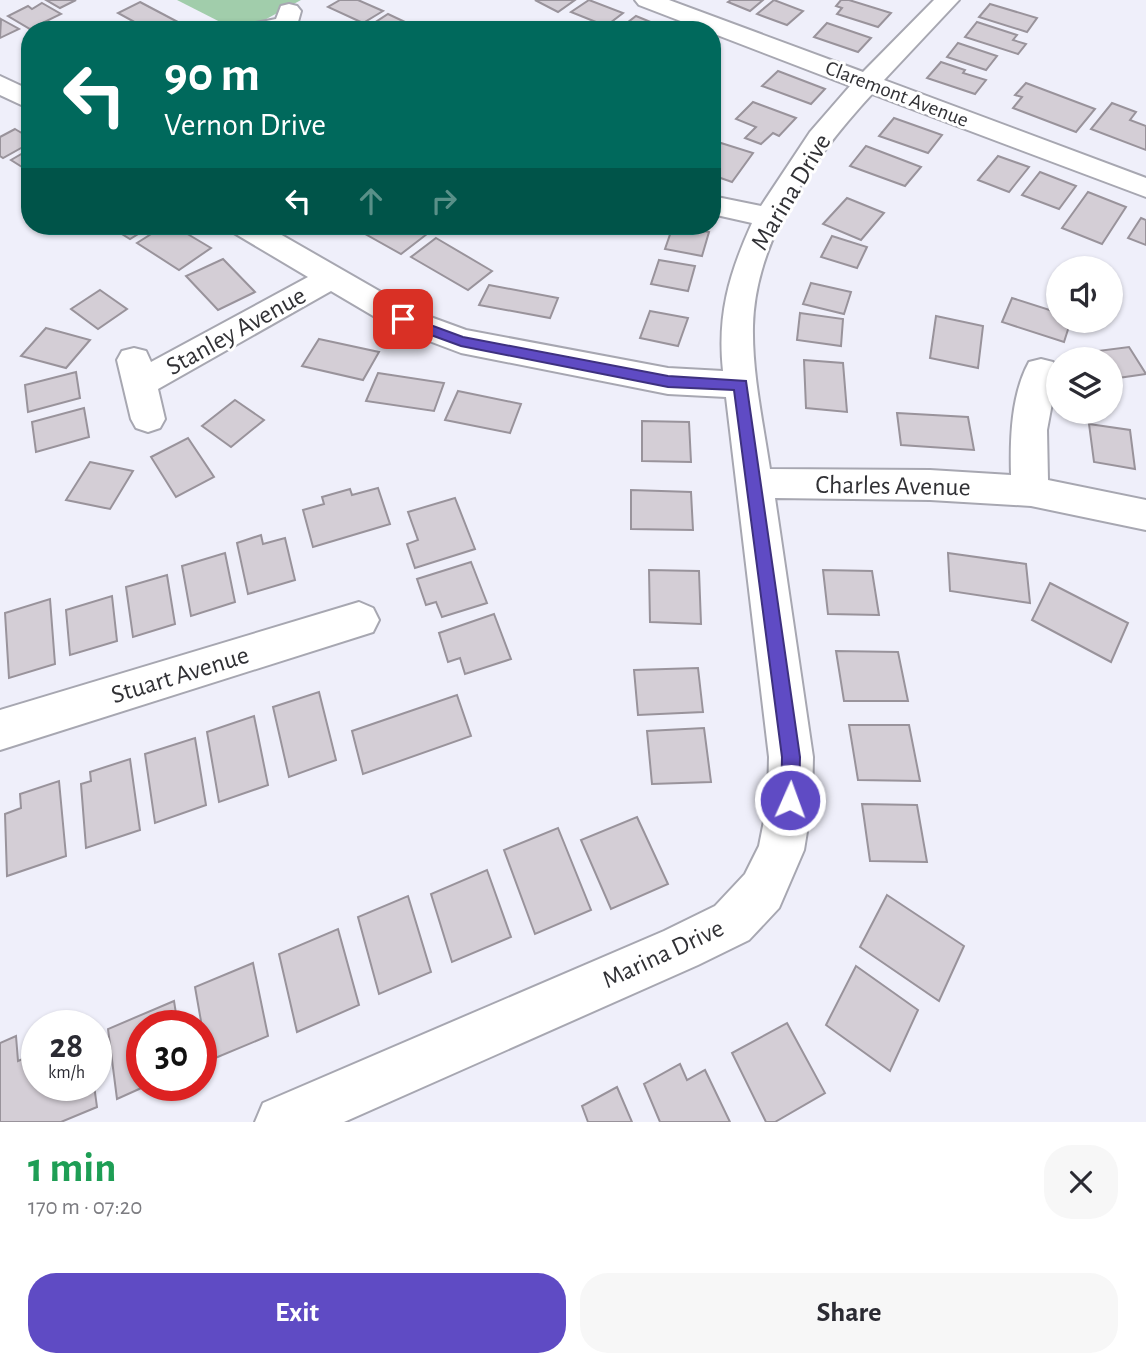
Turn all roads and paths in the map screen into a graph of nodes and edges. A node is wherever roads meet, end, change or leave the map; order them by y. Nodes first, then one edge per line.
1 (647, 0) edge
2 (947, 0) edge
3 (703, 21) edge
4 (721, 28) edge
5 (867, 82) junction
6 (0, 84) edge
7 (21, 96) edge
8 (1146, 188) edge
9 (721, 207) edge
10 (769, 217) junction
11 (260, 235) edge
12 (332, 277) junction
13 (1040, 371) edge
14 (741, 385) junction
15 (148, 419) dead end
16 (755, 483) junction
17 (1031, 491) junction
18 (1146, 515) edge
19 (359, 620) dead end
20 (0, 730) edge
21 (282, 1122) edge

1 - 3 street, Claremont Avenue
2 - 5 street, Marina Drive
4 - 5 street, Claremont Avenue
5 - 8 street, Claremont Avenue
5 - 10 street, Marina Drive
6 - 7 street
9 - 10 street
10 - 14 street, Marina Drive
11 - 12 street
12 - 14 street
12 - 15 street, Stanley Avenue
13 - 17 street
14 - 16 street, Marina Drive
16 - 17 street, Charles Avenue
16 - 21 street, Marina Drive
17 - 18 street, Charles Avenue
19 - 20 street, Stuart Avenue

